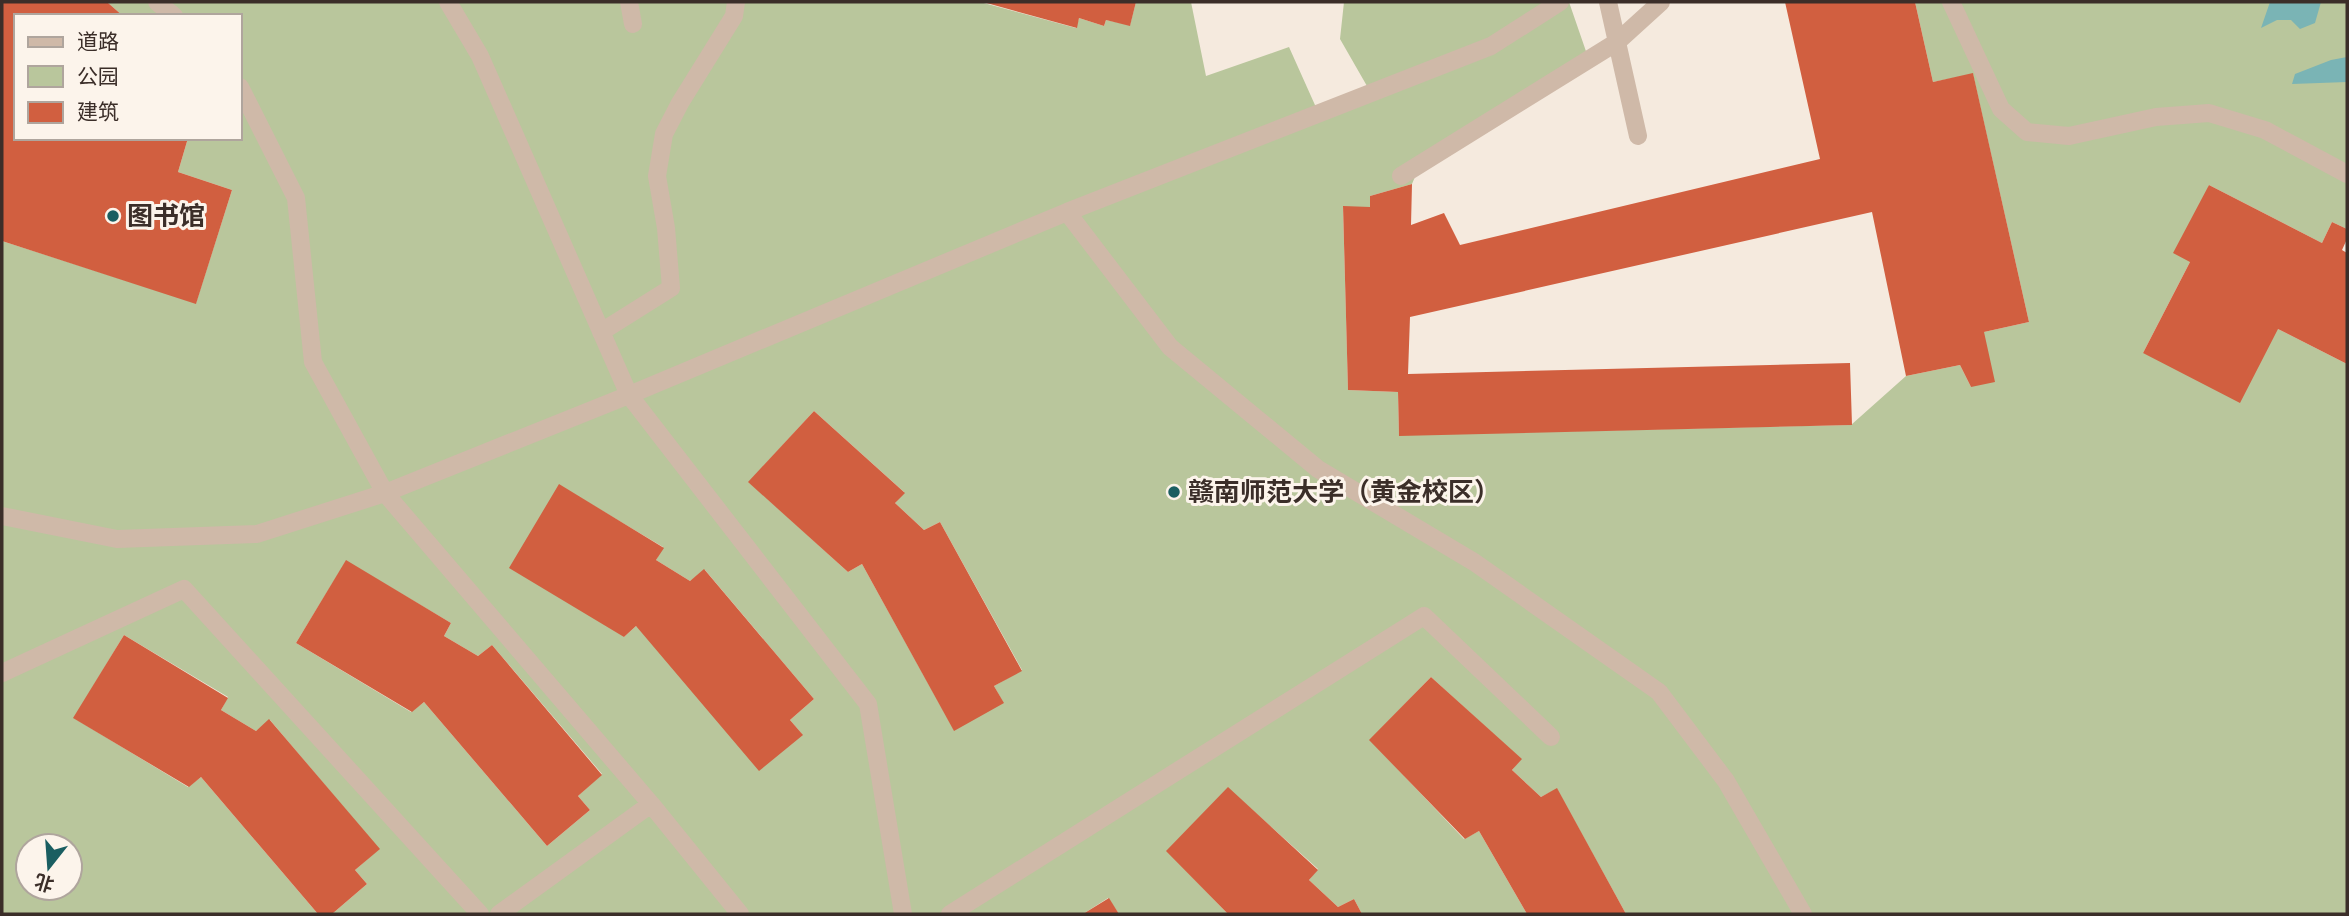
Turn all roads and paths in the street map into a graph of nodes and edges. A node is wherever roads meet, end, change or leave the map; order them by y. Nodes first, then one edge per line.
1 (157, 2) edge
2 (449, 2) edge
3 (629, 2) edge
4 (736, 2) edge
5 (1560, 2) edge
6 (1608, 2) edge
7 (1661, 2) edge
8 (1951, 2) edge
9 (172, 14) edge
10 (633, 24) dead end
11 (1617, 42) junction
12 (242, 91) edge
13 (1638, 136) dead end
14 (2347, 174) edge
15 (1401, 176) dead end
16 (1067, 212) junction
17 (601, 332) junction
18 (629, 395) junction
19 (385, 493) junction
20 (2, 516) edge
21 (2, 673) edge
22 (1551, 737) dead end
23 (651, 804) junction
24 (480, 914) edge
25 (499, 914) edge
26 (740, 914) edge
27 (903, 914) edge
28 (950, 914) edge
29 (1803, 914) edge

1 - 9 street
2 - 17 street
3 - 10 street
4 - 17 street
5 - 16 street
6 - 11 street
7 - 11 street
8 - 14 street
11 - 13 street
11 - 15 street
12 - 19 street
16 - 18 street
16 - 29 street
17 - 18 street
18 - 19 street
18 - 27 street
19 - 20 street
19 - 23 street
21 - 24 street
22 - 28 street
23 - 25 street
23 - 26 street

